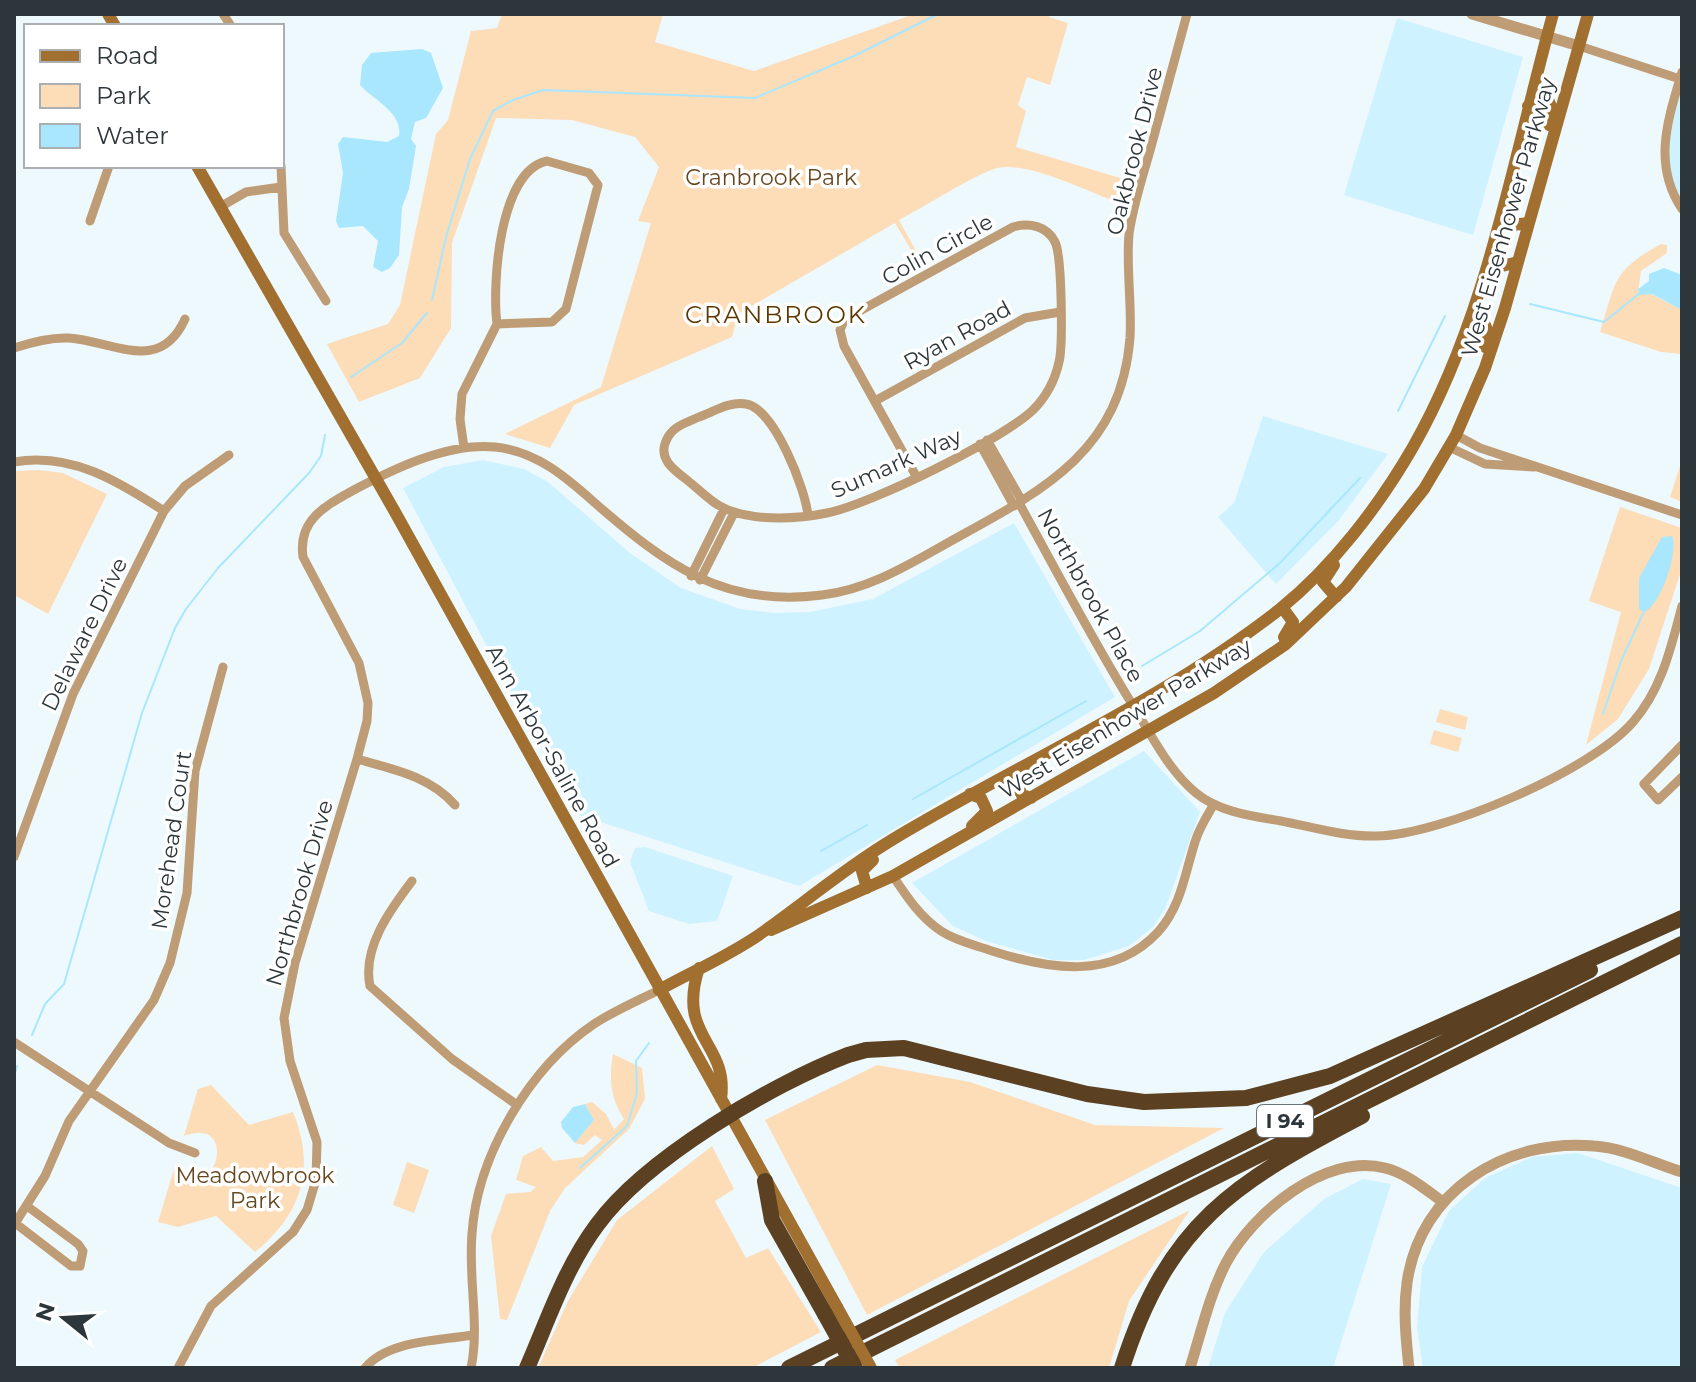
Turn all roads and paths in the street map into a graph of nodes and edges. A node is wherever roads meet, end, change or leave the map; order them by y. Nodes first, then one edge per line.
1 (1187, 14) edge
2 (1472, 14) edge
3 (1553, 14) edge
4 (1588, 14) edge
5 (1547, 36) junction
6 (1579, 46) junction
7 (1681, 75) edge
8 (1528, 106) junction
9 (1523, 124) junction
10 (108, 168) edge
11 (198, 168) edge
12 (281, 168) edge
13 (281, 187) junction
14 (220, 207) junction
15 (1682, 209) edge
16 (1531, 216) junction
17 (90, 221) dead end
18 (1518, 262) junction
19 (1480, 285) junction
20 (326, 301) dead end
21 (1060, 312) junction
22 (185, 319) dead end
23 (497, 324) junction
24 (1467, 329) junction
25 (14, 348) edge
26 (875, 401) junction
27 (1455, 436) junction
28 (984, 442) junction
29 (464, 448) junction
30 (229, 455) dead end
31 (14, 462) edge
32 (916, 476) junction
33 (377, 480) junction
34 (1380, 499) junction
35 (1018, 503) junction
36 (164, 511) junction
37 (729, 511) junction
38 (1682, 515) edge
39 (808, 516) junction
40 (696, 578) junction
41 (1336, 597) junction
42 (1682, 606) edge
43 (1282, 607) junction
44 (223, 667) dead end
45 (1214, 693) junction
46 (1132, 704) junction
47 (1090, 729) junction
48 (1149, 732) junction
49 (1682, 745) edge
50 (357, 759) junction
51 (1682, 777) edge
52 (970, 794) junction
53 (1031, 798) junction
54 (1214, 804) junction
55 (455, 805) dead end
56 (947, 809) junction
57 (14, 857) edge
58 (913, 864) junction
59 (893, 876) junction
60 (412, 881) dead end
61 (867, 888) junction
62 (1682, 921) edge
63 (761, 934) junction
64 (1682, 944) edge
65 (699, 968) junction
66 (659, 990) junction
67 (14, 1042) edge
68 (1474, 1048) junction
69 (88, 1091) junction
70 (721, 1099) junction
71 (517, 1105) junction
72 (730, 1116) junction
73 (195, 1153) dead end
74 (1682, 1172) edge
75 (765, 1181) joint
76 (1443, 1202) junction
77 (27, 1206) junction
78 (15, 1224) edge
79 (831, 1310) junction
80 (472, 1335) junction
81 (178, 1368) edge
82 (365, 1368) edge
83 (471, 1368) edge
84 (527, 1368) edge
85 (789, 1368) edge
86 (832, 1368) edge
87 (855, 1368) edge
88 (871, 1368) edge
89 (1122, 1368) edge
90 (1190, 1368) edge
91 (1409, 1368) edge

1 - 35 street, Oakbrook Drive
2 - 5 street
3 - 5 main road, West Eisenhower Parkway
4 - 6 main road, West Eisenhower Parkway
5 - 6 street
5 - 8 main road, West Eisenhower Parkway
6 - 7 street
6 - 16 main road, West Eisenhower Parkway
7 - 15 street
8 - 9 main road, West Eisenhower Parkway
8 - 16 main road
9 - 16 main road
9 - 19 main road, West Eisenhower Parkway
10 - 17 street
11 - 14 main road, Ann Arbor-Saline Road
12 - 13 street
13 - 14 street
13 - 20 street
14 - 33 main road, Ann Arbor-Saline Road
16 - 18 main road, West Eisenhower Parkway
18 - 19 main road
18 - 27 main road, West Eisenhower Parkway
19 - 24 main road, West Eisenhower Parkway
21 - 26 street, Ryan Road
21 - 26 street, Colin Circle
21 - 28 street, Sumark Way
22 - 25 street
23 - 23 street
23 - 29 street
24 - 27 main road
24 - 34 main road, West Eisenhower Parkway
26 - 32 street, Colin Circle
27 - 38 street
27 - 41 main road, West Eisenhower Parkway
28 - 32 street, Sumark Way
28 - 35 street, Northbrook Place
29 - 33 street
29 - 40 street, Oakbrook Drive
30 - 36 street, Delaware Drive
31 - 36 street
32 - 39 street, Sumark Way
33 - 50 street, Northbrook Drive
33 - 66 main road, Ann Arbor-Saline Road
34 - 41 main road
34 - 43 main road, West Eisenhower Parkway
35 - 40 street, Oakbrook Drive
35 - 46 street, Northbrook Place
36 - 57 street, Delaware Drive
37 - 39 street, Sumark Way
37 - 39 street
37 - 40 street
41 - 45 main road, West Eisenhower Parkway
42 - 54 street
43 - 45 main road
43 - 46 main road, West Eisenhower Parkway
44 - 69 street, Morehead Court
45 - 48 main road, West Eisenhower Parkway
46 - 47 main road, West Eisenhower Parkway
46 - 48 street, Northbrook Place
47 - 52 main road, West Eisenhower Parkway
47 - 53 main road
48 - 53 main road, West Eisenhower Parkway
48 - 54 street, Northbrook Place
49 - 51 street
50 - 55 street
50 - 81 street, Northbrook Drive
52 - 56 main road, West Eisenhower Parkway
52 - 58 main road
53 - 58 main road, West Eisenhower Parkway
54 - 59 street
56 - 61 main road
56 - 63 main road, West Eisenhower Parkway
58 - 59 main road, West Eisenhower Parkway
59 - 61 main road, West Eisenhower Parkway
60 - 71 street
61 - 63 main road, West Eisenhower Parkway
62 - 72 highway
62 - 85 highway, I 94
63 - 65 main road, West Eisenhower Parkway
64 - 68 highway, I 94
65 - 66 main road, West Eisenhower Parkway
65 - 70 main road
66 - 70 main road, Ann Arbor-Saline Road
66 - 71 street
67 - 69 street
68 - 86 highway, I 94
68 - 89 highway
69 - 73 street
69 - 77 street, Morehead Court
70 - 72 main road, Ann Arbor-Saline Road
71 - 80 street
72 - 75 main road, Ann Arbor-Saline Road
72 - 84 highway
74 - 76 street
75 - 79 highway
76 - 90 street
76 - 91 street
77 - 78 street, Morehead Court
77 - 78 street
79 - 87 highway, bridge
79 - 88 main road, bridge
80 - 82 street
80 - 83 street

